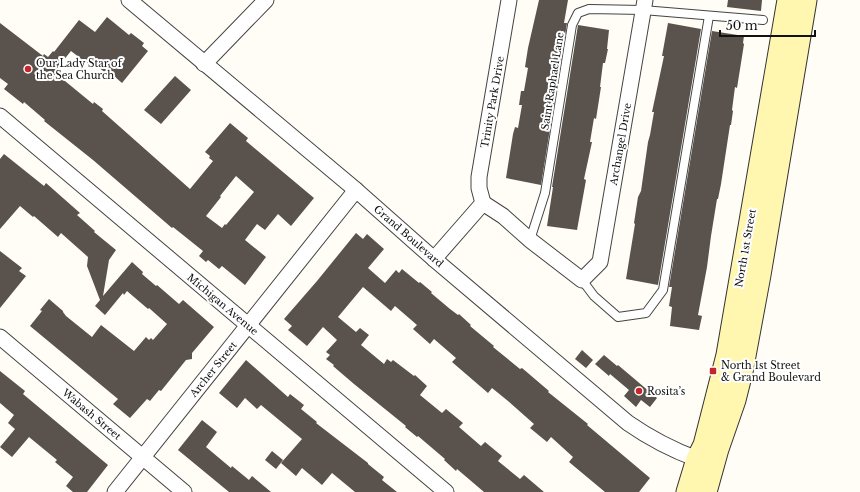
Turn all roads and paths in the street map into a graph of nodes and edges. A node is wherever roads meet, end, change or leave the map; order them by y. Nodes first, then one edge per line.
1 (129, 0) edge
2 (266, 0) edge
3 (509, 0) edge
4 (788, 0) edge
5 (806, 0) edge
6 (644, 5) edge
7 (709, 16) junction
8 (763, 20) dead end
9 (204, 64) junction
10 (0, 116) edge
11 (356, 190) junction
12 (483, 203) junction
13 (530, 240) junction
14 (434, 259) junction
15 (582, 280) junction
16 (248, 326) junction
17 (0, 337) edge
18 (142, 458) junction
19 (697, 459) junction
20 (115, 492) edge
21 (184, 492) edge
22 (446, 492) edge
23 (687, 492) edge
24 (698, 492) edge
25 (706, 492) edge

1 - 9 street, Grand Boulevard
2 - 9 street
3 - 12 street, Trinity Park Drive
4 - 19 main road, North 1st Street
5 - 25 main road, North 1st Street
6 - 7 lane, Saint Raphael Lane
6 - 13 lane, Saint Raphael Lane
6 - 15 street, Archangel Drive
7 - 8 lane, Saint Raphael Lane
7 - 15 lane
9 - 11 street, Grand Boulevard
10 - 16 street, Michigan Avenue
11 - 14 street, Grand Boulevard
11 - 16 street, Archer Street
12 - 13 street
12 - 14 street
13 - 15 street
14 - 19 street, Grand Boulevard
16 - 18 street, Archer Street
16 - 22 street, Michigan Avenue
17 - 18 street, Wabash Street
18 - 20 street, Archer Street
18 - 21 street, Wabash Street
19 - 23 main road, North 1st Street
19 - 24 main road

